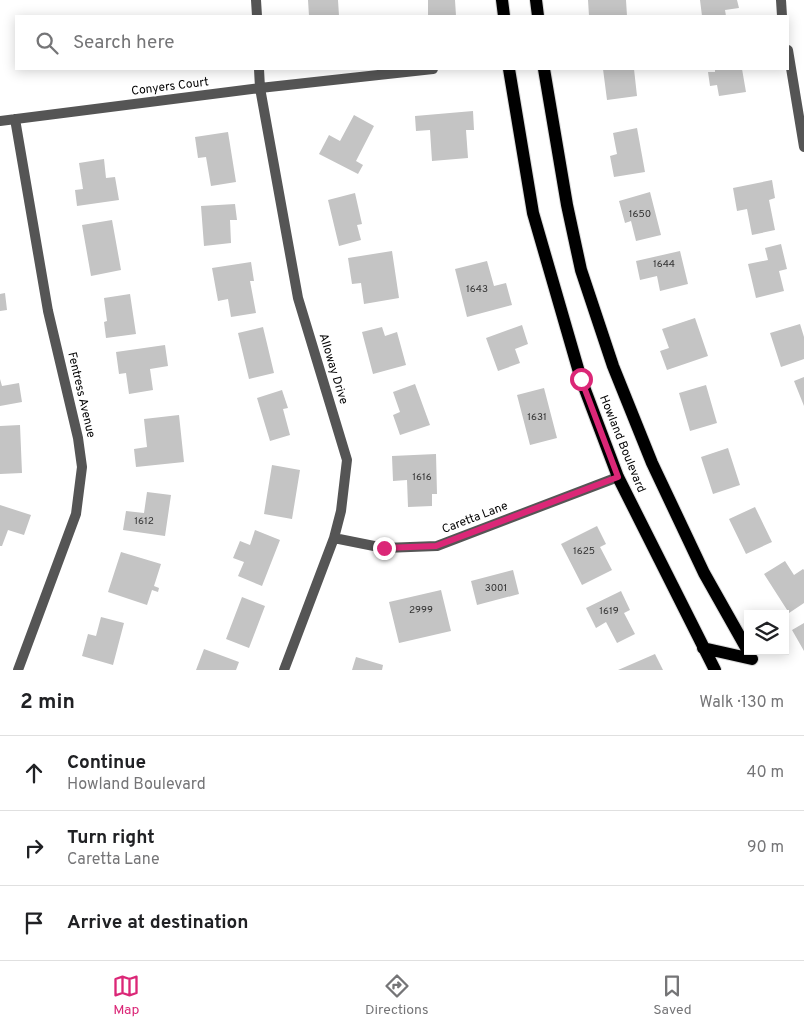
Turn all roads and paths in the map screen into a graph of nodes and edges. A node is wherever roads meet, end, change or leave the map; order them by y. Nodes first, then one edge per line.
1 (256, 0) edge
2 (502, 0) edge
3 (536, 0) edge
4 (781, 0) edge
5 (257, 15) edge
6 (504, 15) edge
7 (538, 15) edge
8 (782, 15) edge
9 (789, 56) edge
10 (259, 70) edge
11 (424, 70) edge
12 (509, 70) edge
13 (544, 70) edge
14 (260, 88) junction
15 (15, 119) junction
16 (0, 121) edge
17 (804, 147) edge
18 (618, 477) junction
19 (334, 538) junction
20 (744, 645) edge
21 (703, 648) junction
22 (744, 653) edge
23 (750, 655) edge
24 (18, 670) edge
25 (284, 670) edge
26 (714, 670) edge
27 (760, 670) edge

1 - 5 street
2 - 6 main road
3 - 7 main road
4 - 8 street
9 - 17 street
10 - 14 street, Alloway Drive
11 - 14 street, Conyers Court
12 - 18 main road, Howland Boulevard
13 - 20 main road, Howland Boulevard
14 - 15 street, Conyers Court
14 - 19 street, Alloway Drive
15 - 16 street, Conyers Court
15 - 24 street, Fentress Avenue
18 - 19 street, Caretta Lane
18 - 21 main road, Howland Boulevard
19 - 25 street, Alloway Drive
21 - 22 main road
21 - 26 main road, Howland Boulevard
23 - 27 main road, Howland Boulevard

